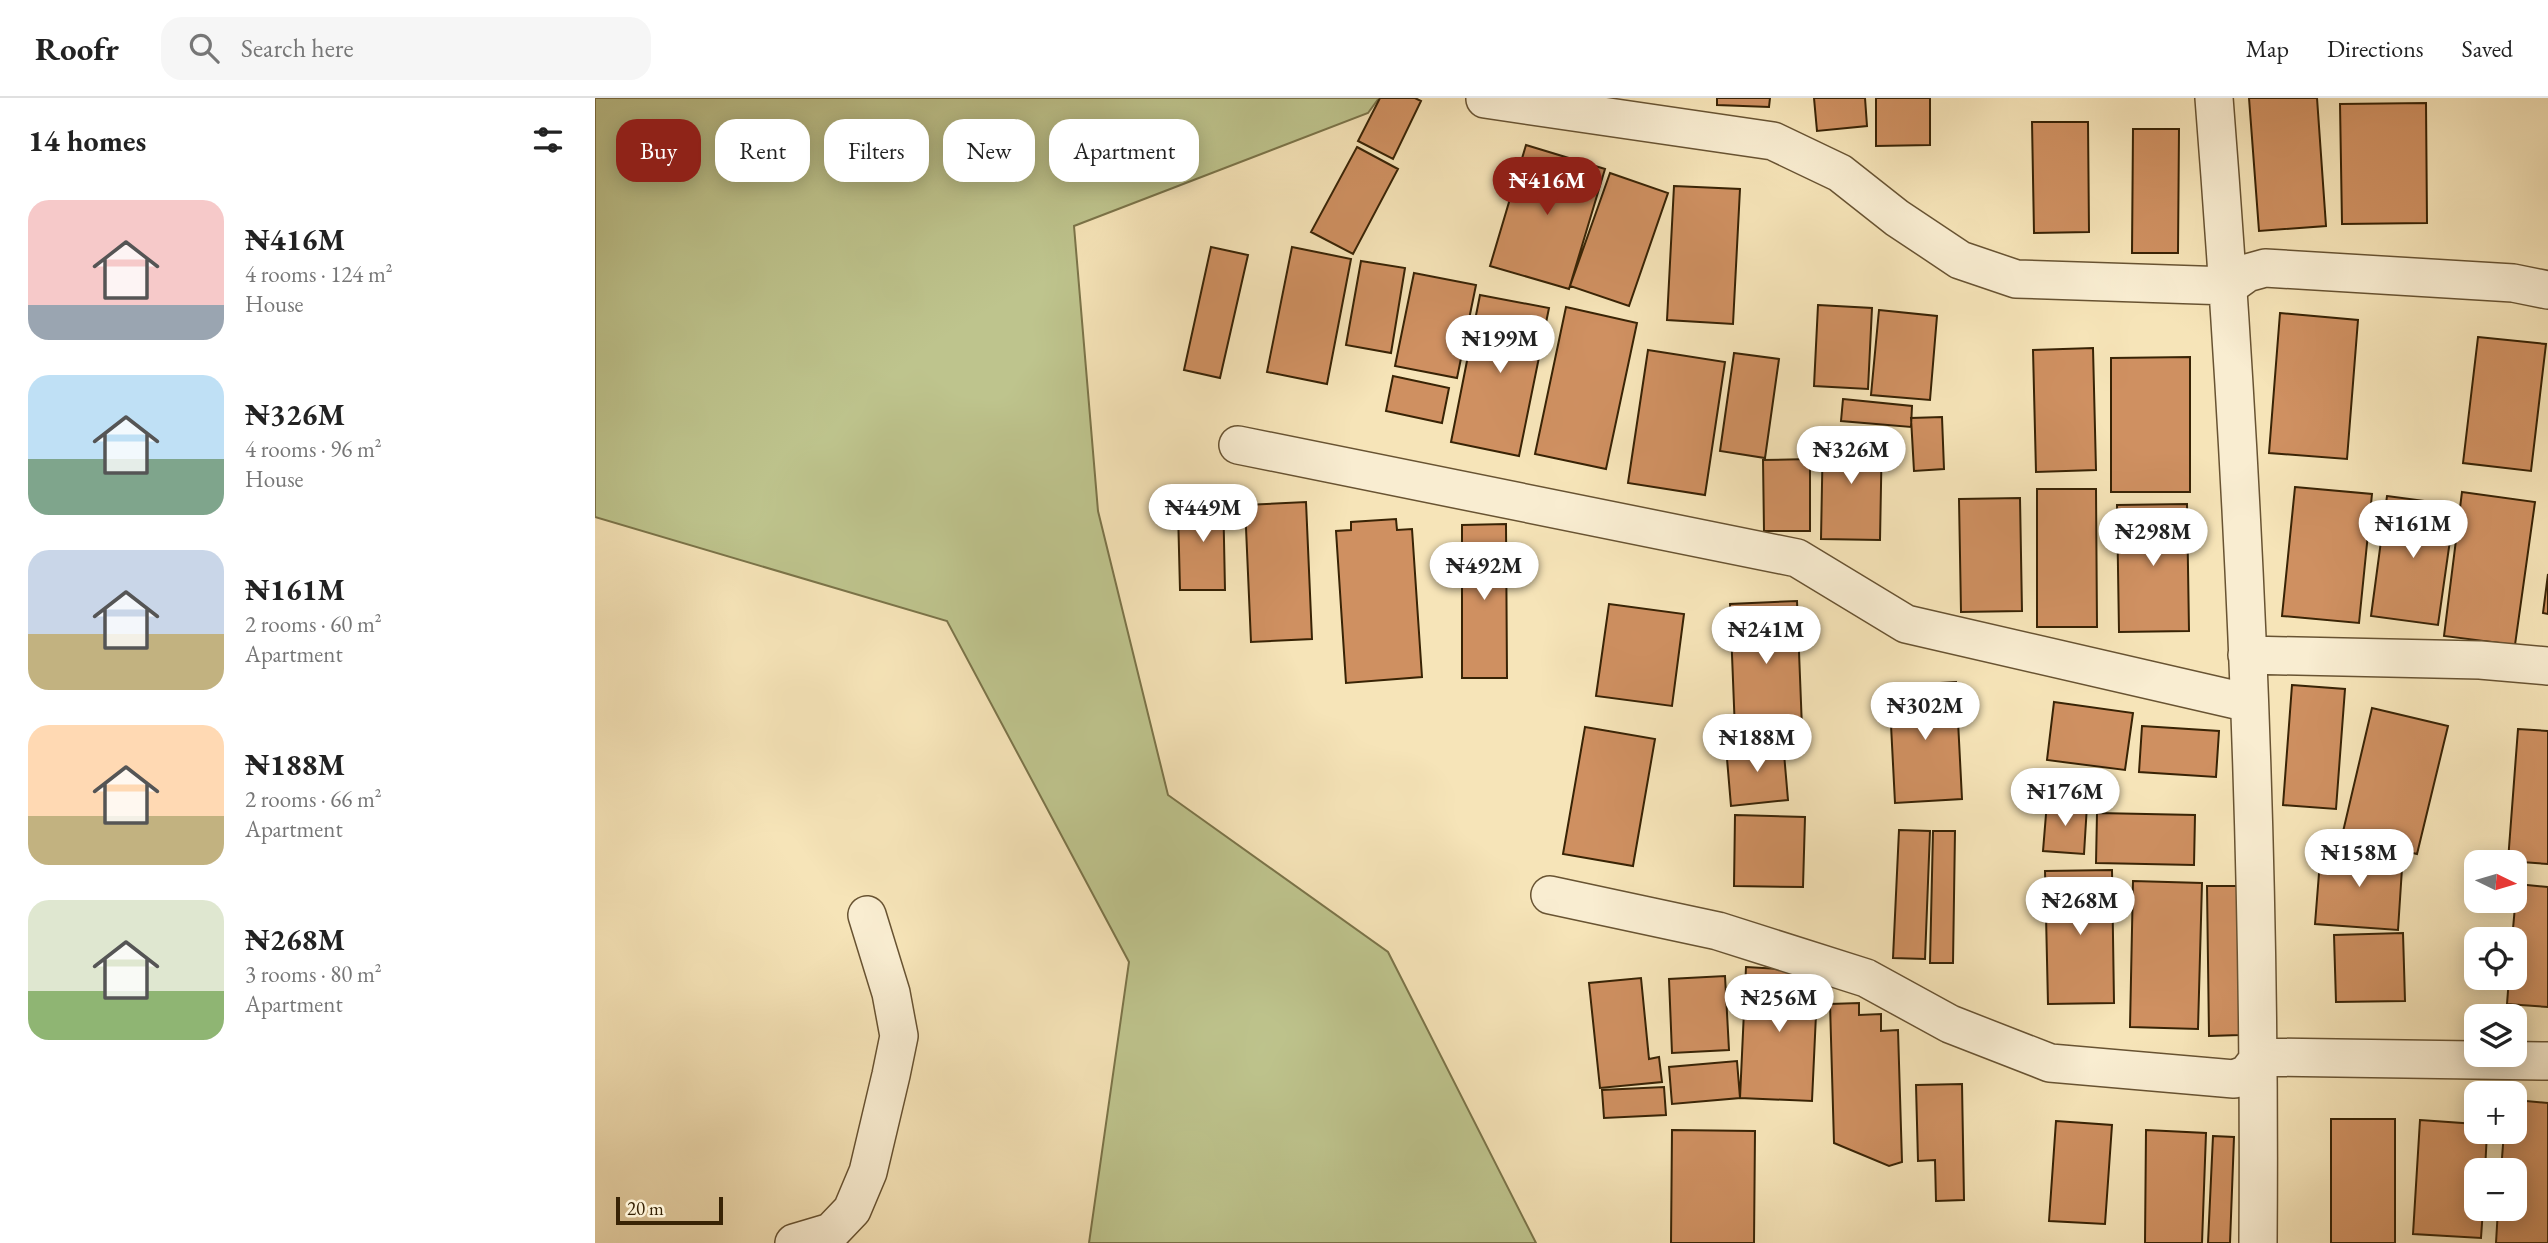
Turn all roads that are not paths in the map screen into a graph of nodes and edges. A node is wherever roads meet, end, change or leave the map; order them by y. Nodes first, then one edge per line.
1 (2214, 98) edge
2 (1485, 99) edge
3 (2229, 286) junction
4 (2548, 290) edge
5 (1238, 444) dead end
6 (2247, 655) junction
7 (2548, 666) edge
8 (2249, 703) junction
9 (1550, 895) dead end
10 (867, 915) dead end
11 (2260, 1057) junction
12 (2548, 1061) edge
13 (794, 1243) edge
14 (2258, 1243) edge

1 - 3 street
2 - 3 street
3 - 4 street
3 - 6 street
5 - 8 street
6 - 7 street
6 - 8 street
8 - 11 street
9 - 11 street
10 - 13 street
11 - 12 street
11 - 14 street

